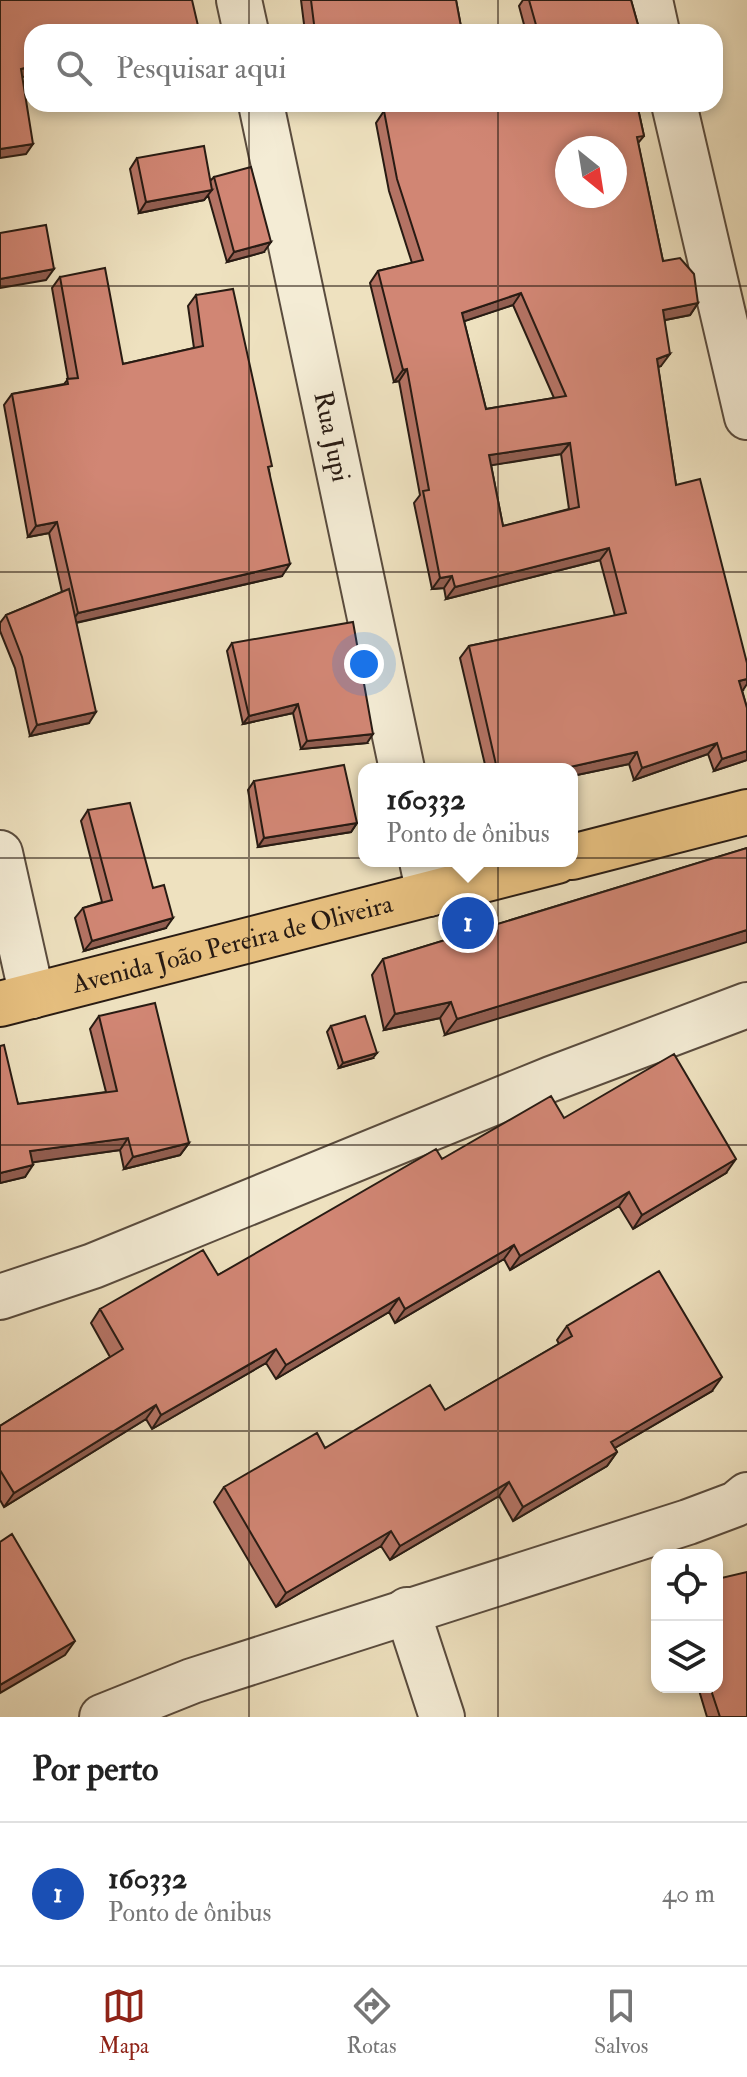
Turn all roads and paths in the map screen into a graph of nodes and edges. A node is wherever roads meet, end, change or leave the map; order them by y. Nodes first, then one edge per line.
1 (239, 0) edge
2 (650, 0) edge
3 (244, 24) edge
4 (655, 24) edge
5 (263, 112) edge
6 (676, 112) edge
7 (747, 417) edge
8 (401, 763) edge
9 (747, 812) edge
10 (0, 853) edge
11 (578, 855) edge
12 (510, 867) edge
13 (425, 878) edge
14 (16, 1000) edge
15 (747, 1005) edge
16 (0, 1297) edge
17 (747, 1495) edge
18 (407, 1610) junction
19 (102, 1717) edge
20 (442, 1717) edge

1 - 3 street
2 - 4 street
5 - 8 street, Rua Jupi
6 - 7 street
9 - 11 main road
10 - 14 street
12 - 13 main road, Avenida João Pereira de Oliveira
13 - 14 main road, Avenida João Pereira de Oliveira
15 - 16 street
17 - 18 street
18 - 19 street
18 - 20 street

